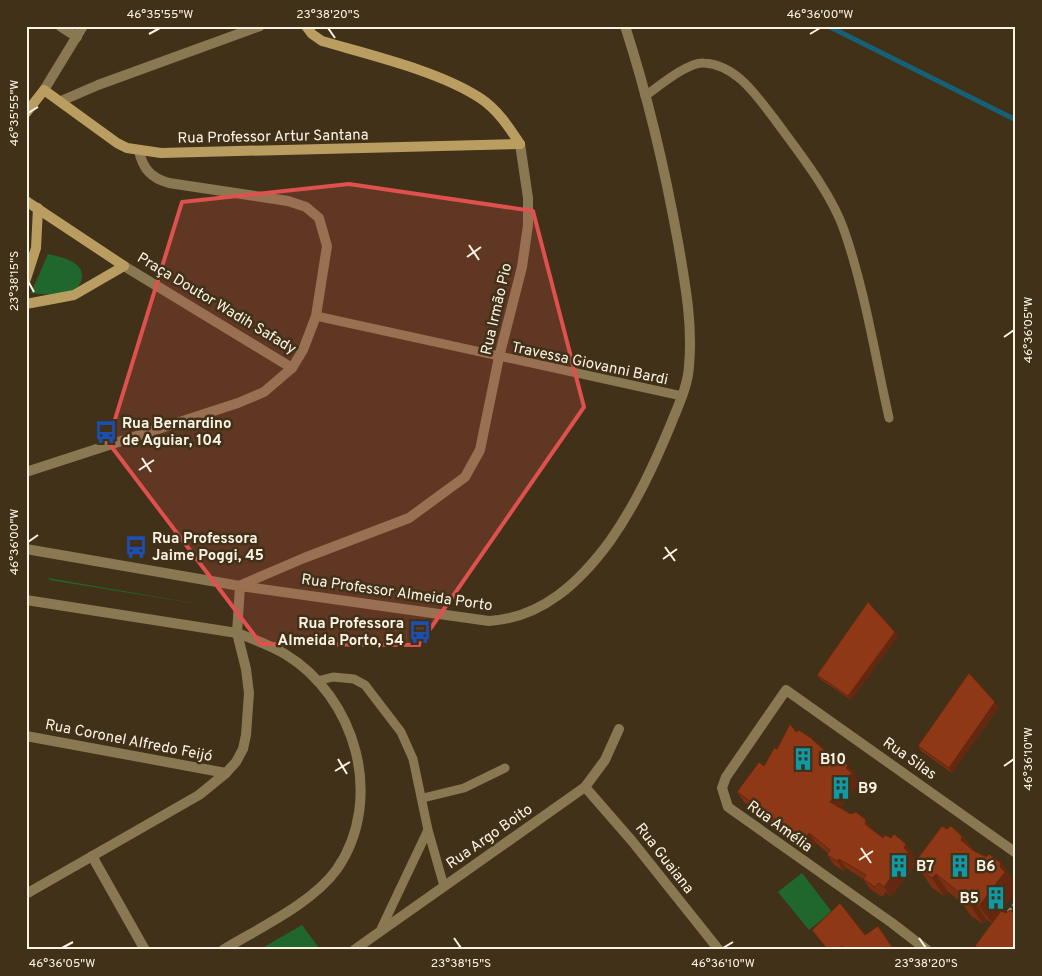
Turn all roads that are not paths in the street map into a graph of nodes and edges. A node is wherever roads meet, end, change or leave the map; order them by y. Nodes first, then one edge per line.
1 (60, 26) edge
2 (83, 26) edge
3 (260, 26) edge
4 (306, 26) edge
5 (625, 26) edge
6 (77, 37) junction
7 (44, 90) junction
8 (645, 96) junction
9 (61, 101) junction
10 (26, 113) edge
11 (520, 144) junction
12 (139, 151) junction
13 (26, 201) edge
14 (38, 208) junction
15 (124, 266) junction
16 (26, 279) edge
17 (26, 304) edge
18 (316, 316) junction
19 (499, 357) junction
20 (292, 368) junction
21 (682, 396) junction
22 (889, 418) dead end
23 (26, 472) edge
24 (26, 549) edge
25 (240, 586) junction
26 (26, 600) edge
27 (236, 633) junction
28 (317, 681) junction
29 (786, 690) joint
30 (619, 729) dead end
31 (26, 736) edge
32 (505, 768) dead end
33 (226, 773) junction
34 (585, 787) junction
35 (423, 798) junction
36 (428, 830) junction
37 (1016, 852) edge
38 (92, 856) junction
39 (444, 886) junction
40 (26, 894) edge
41 (381, 929) junction
42 (145, 950) edge
43 (223, 950) edge
44 (354, 950) edge
45 (719, 950) edge
46 (927, 950) edge

1 - 6 street
2 - 6 street
3 - 9 street
4 - 11 street, Rua Irmão Pio
5 - 8 street, Rua Professor Almeida Porto
6 - 7 street
7 - 9 street, Rua Professor Artur Santana
7 - 10 street
8 - 21 street, Rua Professor Almeida Porto
8 - 22 lane
9 - 12 street, Rua Professor Artur Santana
11 - 12 street, Rua Professor Artur Santana
11 - 19 street, Rua Irmão Pio
12 - 18 street, Praça Doutor Wadih Safady
13 - 14 street, Praça Doutor Wadih Safady
14 - 15 street, Praça Doutor Wadih Safady
14 - 16 street
15 - 17 street
15 - 20 street, Praça Doutor Wadih Safady
18 - 19 lane, Travessa Giovanni Bardi
18 - 20 street, Praça Doutor Wadih Safady
19 - 21 lane, Travessa Giovanni Bardi
19 - 25 street, Rua Irmão Pio
20 - 23 street
21 - 25 street, Rua Professor Almeida Porto
24 - 25 street, Rua Professor Almeida Porto
25 - 27 street
26 - 27 street
27 - 28 street
27 - 33 street
28 - 35 lane
28 - 43 street
29 - 37 street, Rua Silas
29 - 46 street, Rua Amélia
30 - 34 street, Rua Argo Boito
31 - 33 street, Rua Coronel Alfredo Feijó
32 - 35 lane
33 - 38 street
34 - 39 street, Rua Argo Boito
34 - 45 street, Rua Guaiana
35 - 36 lane
36 - 39 lane
36 - 41 lane
38 - 40 street
38 - 42 street
39 - 41 street, Rua Argo Boito
41 - 44 street, Rua Argo Boito

